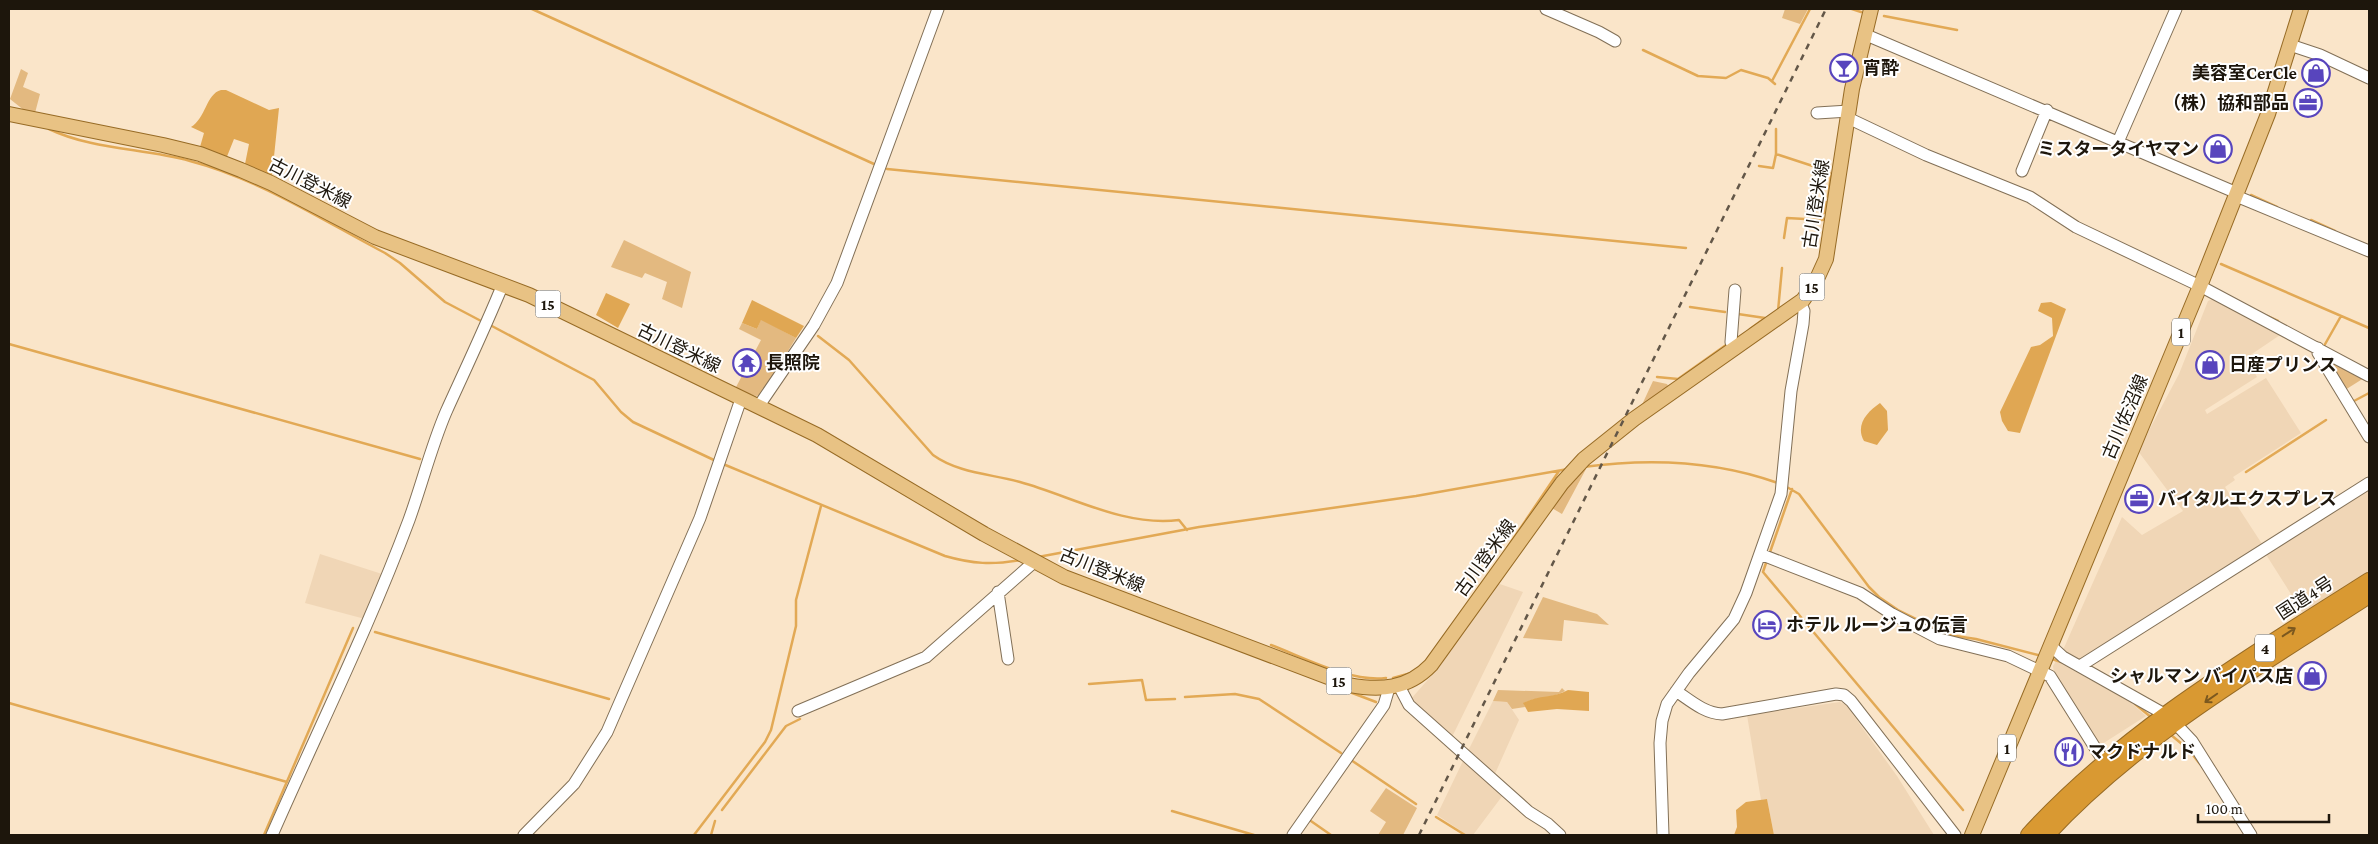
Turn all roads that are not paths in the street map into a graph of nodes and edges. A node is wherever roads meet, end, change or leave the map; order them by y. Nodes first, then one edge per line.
1 (938, 9) edge
2 (1546, 9) edge
3 (1871, 9) edge
4 (2176, 9) edge
5 (2301, 9) edge
6 (1864, 34) junction
7 (1615, 42) dead end
8 (2290, 46) junction
9 (2369, 78) edge
10 (2047, 110) junction
11 (1816, 113) dead end
12 (9, 114) edge
13 (1848, 115) junction
14 (2118, 142) junction
15 (2022, 171) dead end
16 (2237, 194) junction
17 (2369, 251) edge
18 (503, 284) junction
19 (2200, 286) junction
20 (1734, 290) dead end
21 (1800, 302) junction
22 (2318, 348) junction
23 (1735, 349) junction
24 (2369, 376) edge
25 (741, 399) junction
26 (758, 407) junction
27 (2369, 437) edge
28 (2369, 483) edge
29 (1765, 556) junction
30 (1029, 559) junction
31 (2369, 580) edge
32 (998, 592) junction
33 (2369, 595) edge
34 (2045, 656) junction
35 (1008, 659) dead end
36 (2080, 666) junction
37 (1394, 687) junction
38 (1676, 691) junction
39 (798, 711) dead end
40 (2164, 723) junction
41 (2104, 762) junction
42 (272, 835) edge
43 (524, 835) edge
44 (1293, 835) edge
45 (1560, 835) edge
46 (1663, 835) edge
47 (1955, 835) edge
48 (1972, 835) edge
49 (2028, 835) edge
50 (2046, 835) edge
51 (2251, 835) edge

1 - 26 street
2 - 7 street
3 - 6 main road, 古川登米線 / 15
4 - 14 street
5 - 8 main road, 古川佐沼線 / 1
6 - 10 street
6 - 13 main road, 古川登米線 / 15
8 - 9 street
8 - 16 main road, 古川佐沼線 / 1
10 - 14 street
10 - 15 street
11 - 13 street
12 - 18 main road, 古川登米線 / 15
13 - 19 street
13 - 21 main road, 古川登米線 / 15
14 - 16 street
16 - 17 street
16 - 19 main road, 古川佐沼線 / 1
18 - 25 main road, 古川登米線 / 15
18 - 42 street
19 - 22 street
19 - 34 main road, 古川佐沼線 / 1
20 - 23 street
21 - 23 main road, 古川登米線 / 15
21 - 29 street
22 - 24 street
22 - 27 street
23 - 37 main road, 古川登米線 / 15
25 - 26 main road, 古川登米線 / 15
25 - 43 street
26 - 30 main road, 古川登米線 / 15
28 - 36 street
29 - 34 street
29 - 38 street
30 - 32 street
30 - 37 main road, 古川登米線 / 15
40 -> 31 highway, 国道4号 / 4
32 - 35 street
32 - 39 street
33 -> 40 highway, 国道4号 / 4
34 - 36 street
34 - 41 street
34 - 48 main road, 古川佐沼線 / 1
36 - 40 street
37 - 44 street
37 - 45 street
38 - 46 street
38 - 47 street
40 - 41 highway, 国道4号 / 4
40 - 50 highway, 国道4号 / 4
40 - 51 street
41 - 49 highway, 国道4号 / 4

